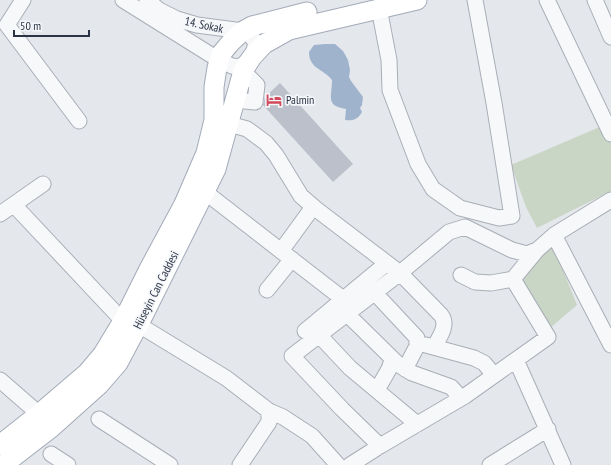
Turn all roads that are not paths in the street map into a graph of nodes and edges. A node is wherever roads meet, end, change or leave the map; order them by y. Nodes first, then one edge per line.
1 (23, 0) edge
2 (123, 0) edge
3 (357, 0) edge
4 (417, 0) edge
5 (475, 0) edge
6 (547, 0) edge
7 (595, 0) edge
8 (143, 3) edge
9 (379, 8) junction
10 (243, 32) junction
11 (611, 37) edge
12 (198, 48) junction
13 (220, 57) junction
14 (247, 64) junction
15 (214, 87) junction
16 (79, 121) dead end
17 (229, 124) junction
18 (611, 134) edge
19 (43, 184) dead end
20 (205, 192) junction
21 (611, 200) edge
22 (14, 205) junction
23 (313, 207) junction
24 (0, 214) edge
25 (554, 235) junction
26 (537, 250) junction
27 (287, 255) junction
28 (386, 263) junction
29 (400, 273) junction
30 (461, 275) dead end
31 (512, 280) junction
32 (267, 290) dead end
33 (374, 292) junction
34 (345, 306) junction
35 (131, 323) junction
36 (312, 333) junction
37 (417, 343) junction
38 (611, 345) edge
39 (434, 347) junction
40 (392, 360) junction
41 (516, 360) junction
42 (405, 370) junction
43 (494, 375) junction
44 (0, 380) edge
45 (377, 390) junction
46 (461, 398) junction
47 (269, 411) junction
48 (39, 414) junction
49 (99, 419) dead end
50 (417, 424) junction
51 (548, 430) junction
52 (0, 445) edge
53 (380, 446) junction
54 (51, 454) dead end
55 (3, 465) edge
56 (68, 465) edge
57 (170, 465) edge
58 (240, 465) edge
59 (338, 465) edge
60 (350, 465) edge
61 (490, 465) edge
62 (563, 465) edge

1 - 16 street
2 - 8 street, 14. Sokak
3 - 10 main road
4 - 9 main road
5 - 9 street
6 - 18 street
7 - 11 street
8 - 10 street, 14. Sokak
8 - 12 street
9 - 14 main road
10 - 13 main road
10 - 14 street
12 - 13 street
12 - 15 street
13 - 14 street
13 - 15 main road, Hüseyin Can Caddesi
14 - 17 main road, Hüseyin Can Caddesi
15 - 35 main road, Hüseyin Can Caddesi
17 - 20 main road, Hüseyin Can Caddesi
17 - 23 street
19 - 22 street
20 - 27 street
20 - 35 main road, Hüseyin Can Caddesi
21 - 25 street
22 - 24 street
22 - 35 street
23 - 27 street
23 - 28 street
25 - 26 street
25 - 38 street
26 - 29 street
26 - 31 street
27 - 32 street
27 - 34 street
28 - 29 street
28 - 34 street
29 - 33 street
29 - 39 street
30 - 31 street
31 - 41 street
33 - 34 street
33 - 37 street
34 - 36 street
34 - 40 street
35 - 47 street
35 - 48 main road, Hüseyin Can Caddesi
35 - 55 main road, Hüseyin Can Caddesi
36 - 45 street
36 - 53 street
37 - 39 street
37 - 42 street
39 - 43 street
40 - 42 street
40 - 45 street
41 - 43 street
41 - 51 street
42 - 46 street
43 - 46 street
44 - 48 street
45 - 50 street
46 - 50 street
47 - 58 street
47 - 59 street
48 - 52 main road, Hüseyin Can Caddesi
49 - 57 street
50 - 53 street
51 - 61 street
51 - 62 street
53 - 60 street
54 - 56 street

